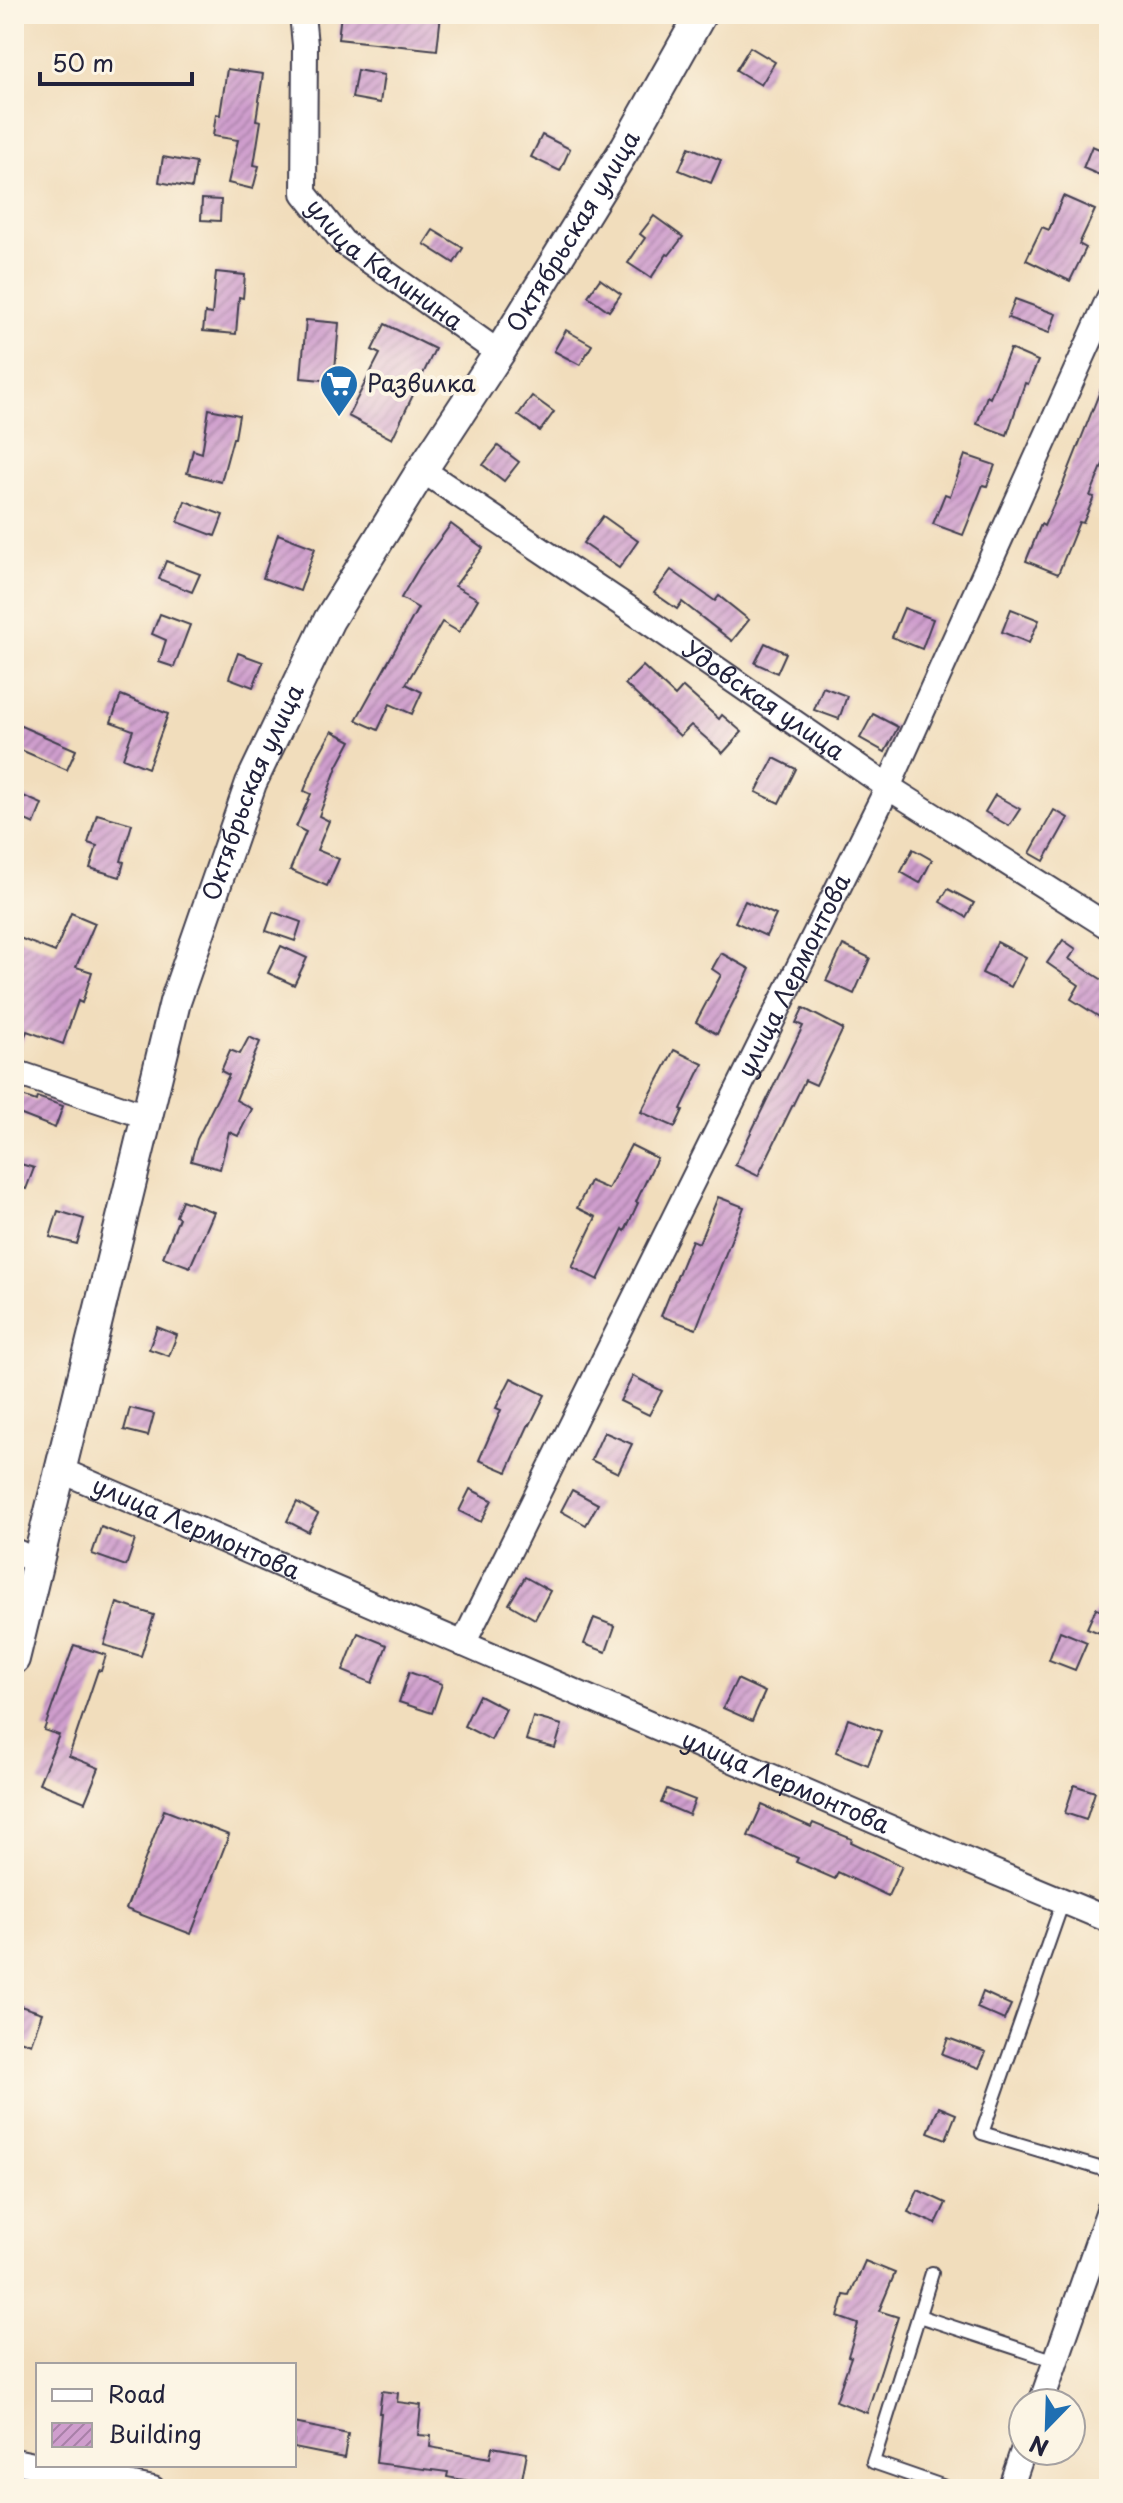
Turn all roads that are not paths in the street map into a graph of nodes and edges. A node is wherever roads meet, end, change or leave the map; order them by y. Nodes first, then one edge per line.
1 (302, 14) edge
2 (701, 14) edge
3 (1109, 298) edge
4 (499, 353) junction
5 (422, 470) junction
6 (888, 787) junction
7 (1109, 927) edge
8 (14, 1072) edge
9 (146, 1116) junction
10 (60, 1470) junction
11 (26, 1556) edge
12 (463, 1644) junction
13 (14, 1659) edge
14 (1063, 1901) junction
15 (1109, 1920) edge
16 (1109, 2171) edge
17 (1109, 2210) edge
18 (932, 2273) dead end
19 (919, 2316) junction
20 (1056, 2361) junction
21 (1047, 2387) edge
22 (14, 2461) edge
23 (36, 2465) edge
24 (44, 2467) edge
25 (1018, 2467) edge
26 (153, 2489) edge
27 (951, 2489) edge
28 (1010, 2489) edge

1 - 4 street, улица Калинина
2 - 4 street, Октябрьская улица
3 - 6 street, улица Лермонтова
4 - 5 street, Октябрьская улица
5 - 6 street, Удовская улица
5 - 9 street, Октябрьская улица
6 - 7 street, Удовская улица
6 - 12 street, улица Лермонтова
8 - 9 street
9 - 10 street, Октябрьская улица
10 - 11 street, Октябрьская улица
10 - 12 street, улица Лермонтова
11 - 13 street, Октябрьская улица
12 - 14 street, улица Лермонтова
14 - 15 street, улица Лермонтова
14 - 16 lane
17 - 20 street
18 - 19 lane
19 - 20 lane
19 - 27 lane
20 - 21 street
22 - 23 street
24 - 26 street
25 - 28 street

